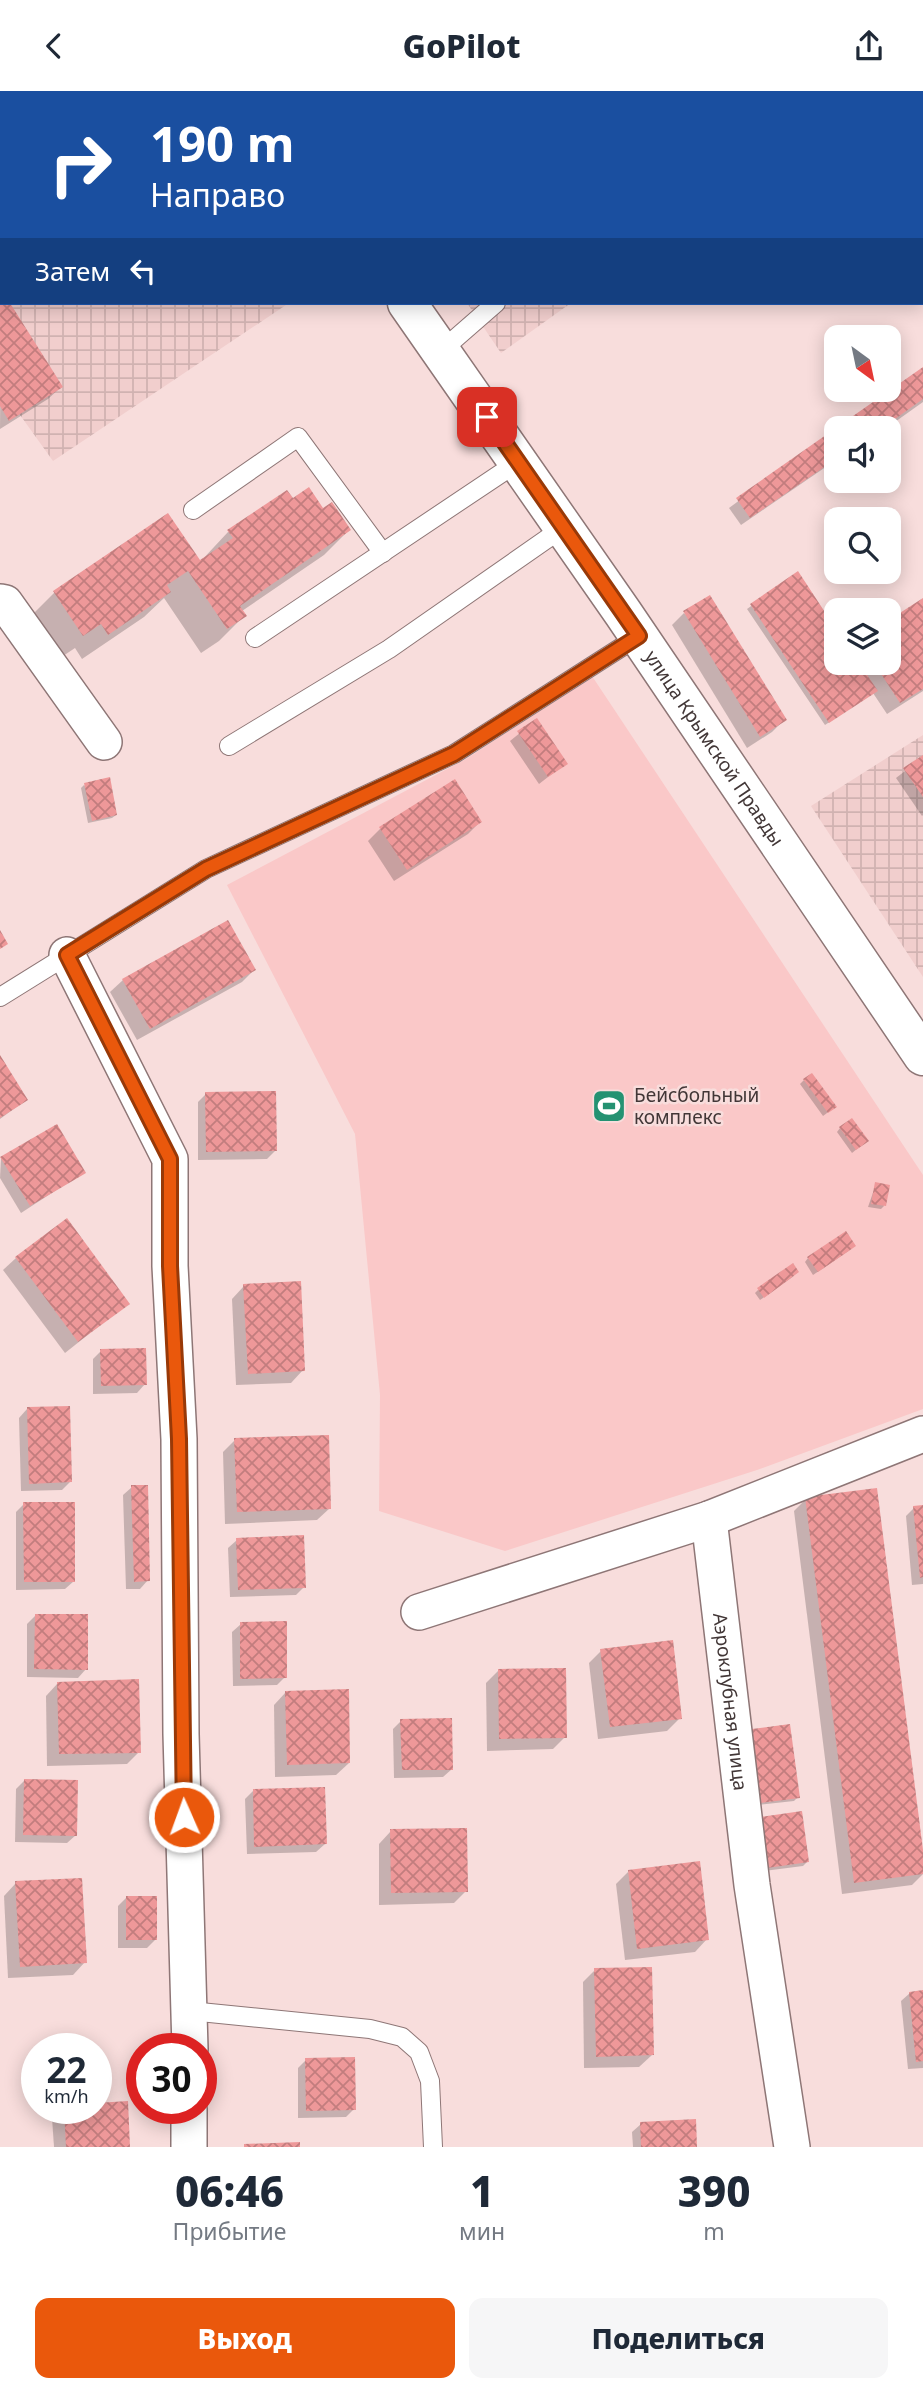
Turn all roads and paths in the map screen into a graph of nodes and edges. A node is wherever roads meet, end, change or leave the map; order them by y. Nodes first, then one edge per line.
1 (408, 305) edge
2 (494, 305) edge
3 (441, 351) junction
4 (518, 462) junction
5 (193, 510) dead end
6 (564, 527) junction
7 (383, 552) junction
8 (0, 602) edge
9 (639, 636) junction
10 (255, 638) dead end
11 (104, 741) dead end
12 (229, 746) dead end
13 (67, 955) junction
14 (0, 997) edge
15 (923, 1056) edge
16 (923, 1434) edge
17 (709, 1519) junction
18 (419, 1612) dead end
19 (190, 2011) junction
20 (190, 2033) edge
21 (189, 2124) edge
22 (189, 2147) edge
23 (433, 2147) edge
24 (792, 2147) edge

1 - 3 street, улица Крымской Правды
2 - 3 lane
3 - 4 street, улица Крымской Правды
4 - 6 street, улица Крымской Правды
4 - 7 lane
5 - 7 lane
6 - 9 street, улица Крымской Правды
6 - 12 lane
7 - 10 lane
8 - 11 street
9 - 13 lane
9 - 15 street, улица Крымской Правды
13 - 14 lane
13 - 19 street
16 - 17 street
17 - 18 street
17 - 24 street, Аэроклубная улица
19 - 20 street
19 - 23 lane
21 - 22 street

